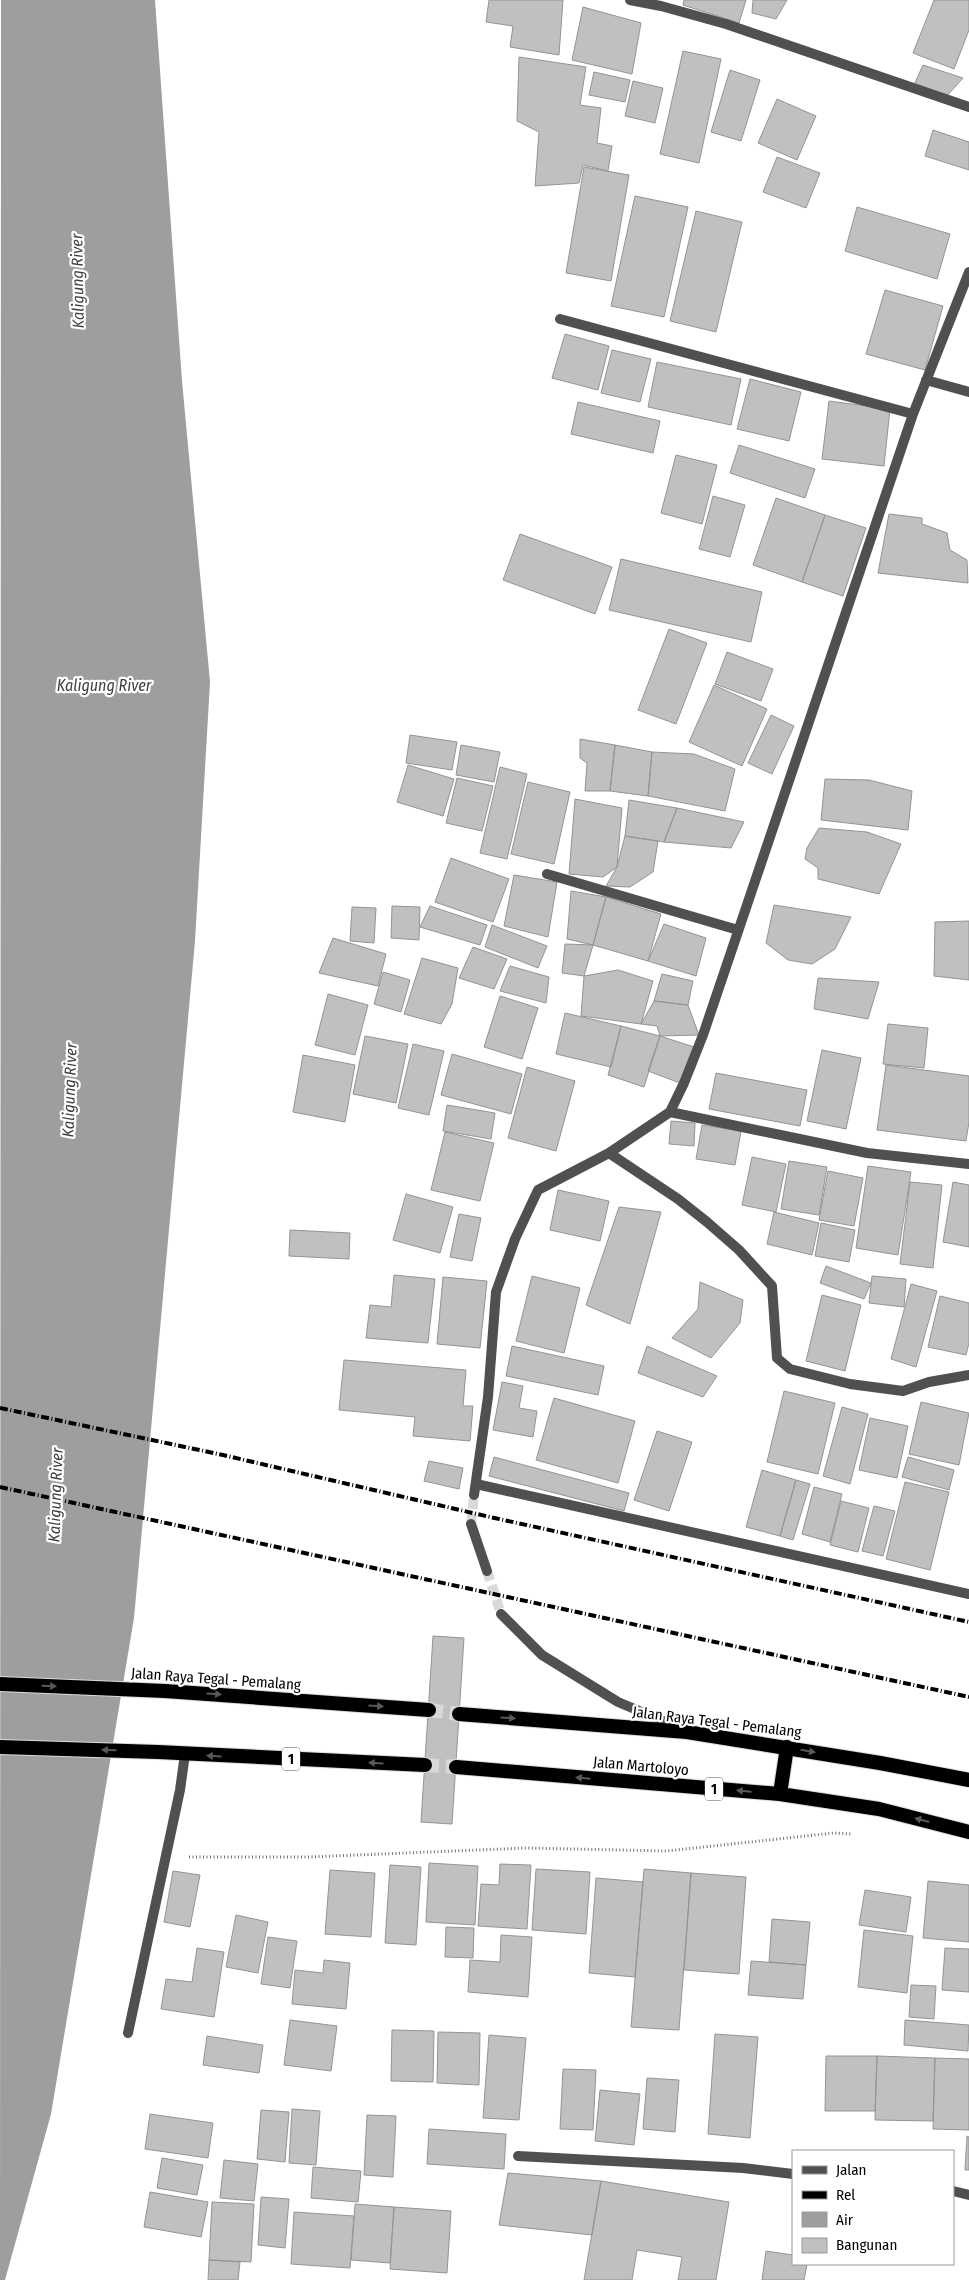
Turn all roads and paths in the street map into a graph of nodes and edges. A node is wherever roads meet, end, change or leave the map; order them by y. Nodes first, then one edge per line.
1 (630, 0) edge
2 (969, 107) edge
3 (969, 272) edge
4 (560, 319) dead end
5 (926, 380) junction
6 (969, 392) edge
7 (913, 414) junction
8 (547, 874) dead end
9 (738, 930) junction
10 (670, 1112) junction
11 (609, 1153) junction
12 (969, 1164) edge
13 (969, 1375) edge
14 (476, 1484) junction
15 (474, 1495) tunnel mouth
16 (471, 1524) tunnel mouth
17 (487, 1571) tunnel mouth
18 (969, 1594) edge
19 (501, 1614) tunnel mouth
20 (0, 1684) edge
21 (429, 1710) tunnel mouth
22 (459, 1714) tunnel mouth
23 (687, 1732) junction
24 (0, 1747) edge
25 (788, 1747) junction
26 (185, 1754) junction
27 (425, 1765) tunnel mouth
28 (456, 1767) tunnel mouth
29 (969, 1780) edge
30 (780, 1794) junction
31 (969, 1832) edge
32 (853, 1834) dead end
33 (166, 1857) junction
34 (128, 2033) dead end
35 (518, 2156) dead end
36 (792, 2174) edge
37 (954, 2191) edge
38 (969, 2195) edge

1 - 2 street
3 - 5 street
4 - 7 street
5 - 6 street
5 - 7 street
7 - 9 street
8 - 9 street
9 - 10 street
10 - 11 street
10 - 12 street
11 - 13 street
11 - 14 street
14 - 15 street
14 - 18 street
16 - 17 street
19 - 23 street
20 -> 21 highway, Jalan Raya Tegal - Pemalang
22 -> 23 highway, Jalan Raya Tegal - Pemalang
23 - 25 highway, Jalan Raya Tegal - Pemalang
26 -> 24 highway, 1
25 -> 29 highway, Jalan Raya Tegal - Pemalang
25 - 30 highway
27 -> 26 highway, 1
26 - 33 street
30 -> 28 highway, Jalan Martoloyo / 1
31 -> 30 highway, Jalan Martoloyo / 1
32 - 33 path
33 - 34 street
35 - 36 street
37 - 38 street

